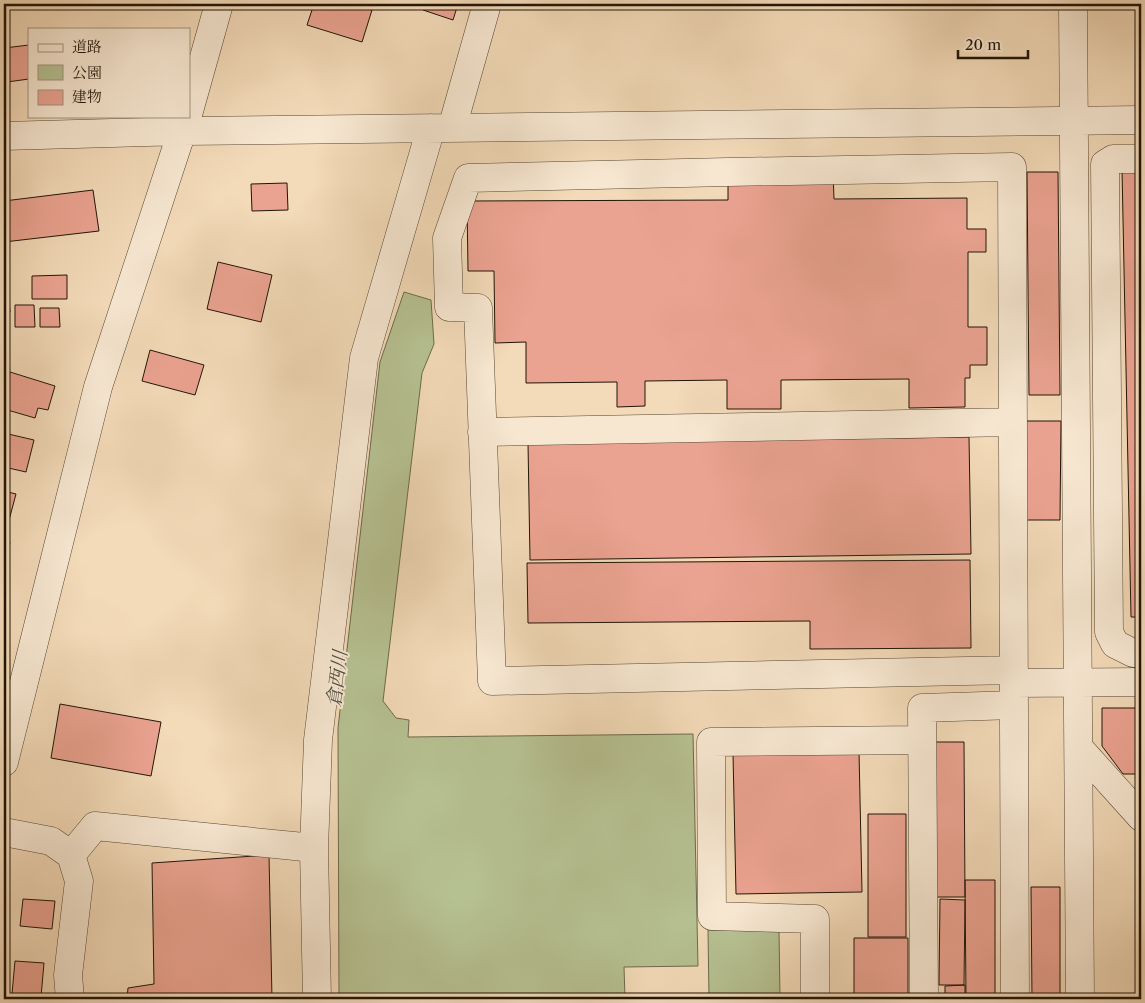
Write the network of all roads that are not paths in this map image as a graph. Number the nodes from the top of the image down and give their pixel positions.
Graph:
1 (219, 4) edge
2 (487, 4) edge
3 (1074, 4) edge
4 (190, 105) edge
5 (186, 119) edge
6 (1141, 120) edge
7 (1075, 121) junction
8 (442, 128) junction
9 (4, 136) edge
10 (1141, 159) edge
11 (1013, 422) junction
12 (482, 432) junction
13 (1141, 653) edge
14 (1078, 681) junction
15 (1141, 682) edge
16 (1014, 686) junction
17 (922, 740) junction
18 (1079, 748) junction
19 (4, 762) edge
20 (1141, 817) edge
21 (4, 832) edge
22 (314, 848) junction
23 (71, 855) junction
24 (70, 999) edge
25 (317, 999) edge
26 (815, 999) edge
27 (924, 999) edge
28 (1015, 999) edge
29 (1080, 999) edge

1 - 4 street
2 - 8 street
3 - 7 street
5 - 8 street
5 - 9 street
5 - 19 street
6 - 7 street
7 - 8 street
7 - 14 street
8 - 22 street
10 - 13 street
11 - 12 street
11 - 12 street
11 - 16 street
12 - 16 street
14 - 15 street
14 - 16 street
14 - 18 street
16 - 17 street
16 - 28 street
17 - 26 street
17 - 27 street
18 - 20 street
18 - 29 street
21 - 23 street
22 - 23 street
22 - 25 street
23 - 24 street

